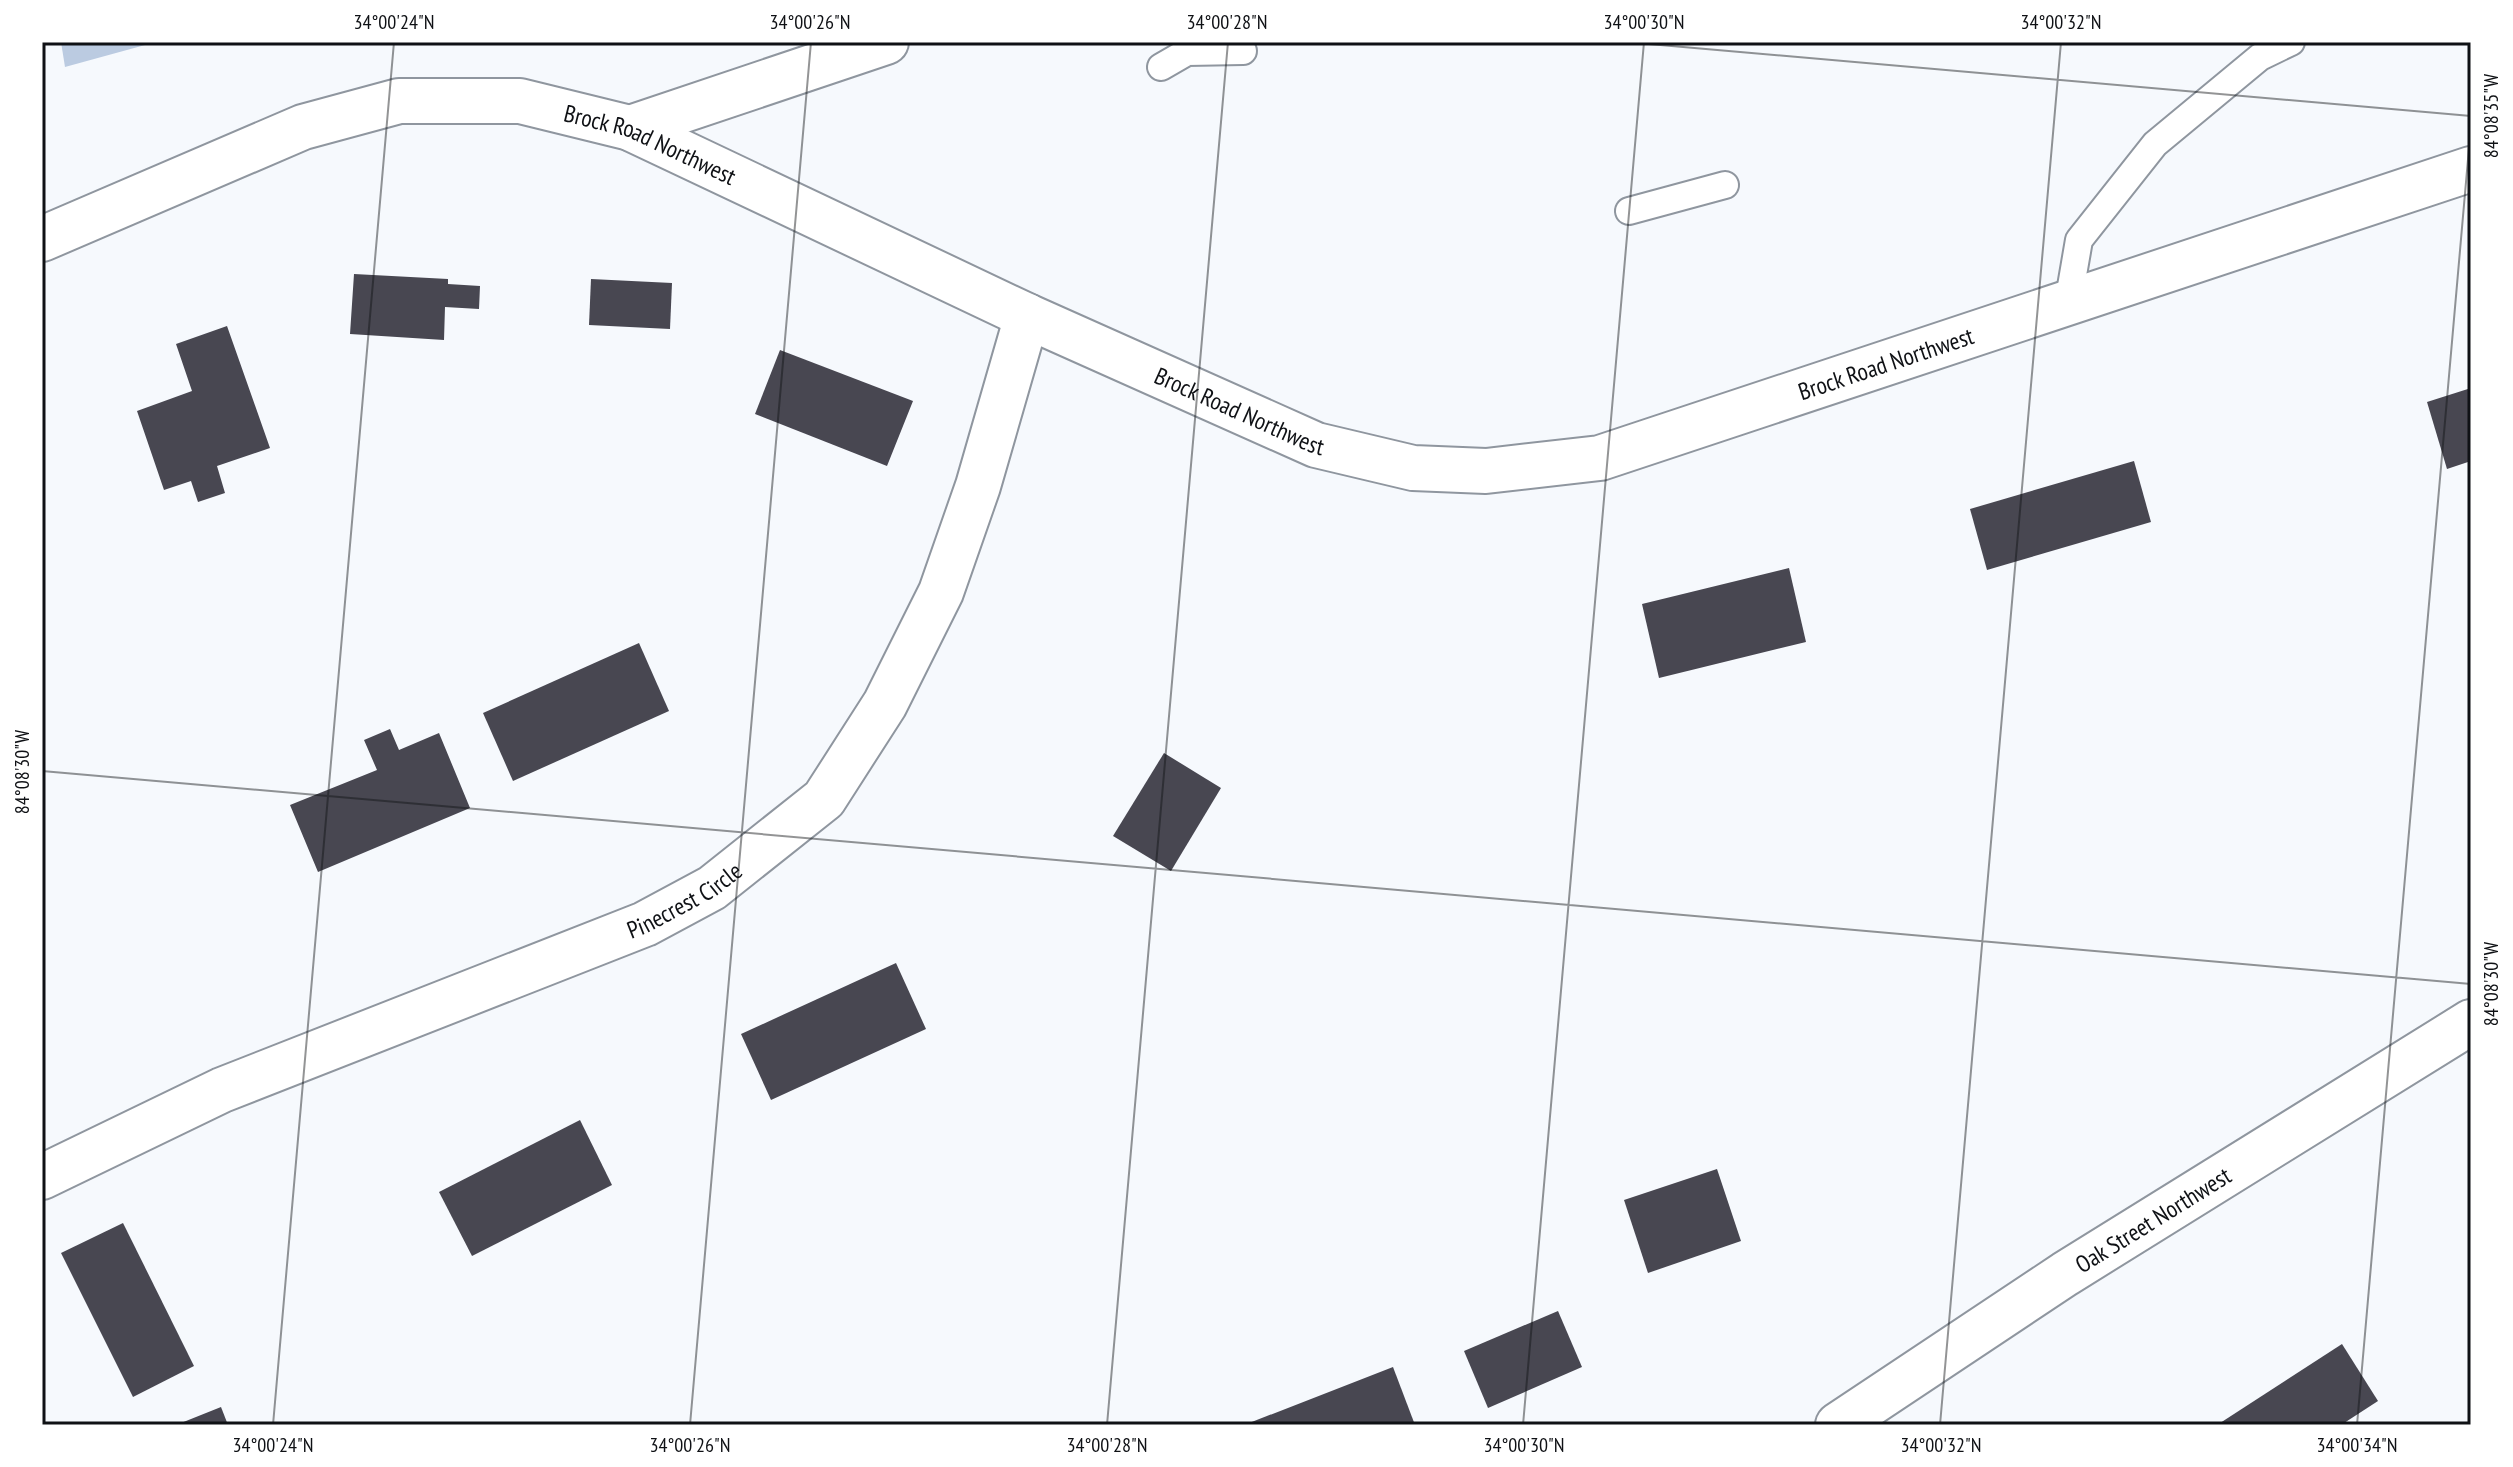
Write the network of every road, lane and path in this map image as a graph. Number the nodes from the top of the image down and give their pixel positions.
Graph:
1 (886, 42) edge
2 (2291, 42) edge
3 (1185, 47) edge
4 (1243, 51) dead end
5 (1161, 67) dead end
6 (630, 128) junction
7 (2471, 169) edge
8 (1725, 185) dead end
9 (1629, 211) dead end
10 (42, 239) edge
11 (2068, 304) junction
12 (1027, 316) junction
13 (2471, 1022) edge
14 (42, 1177) edge
15 (1838, 1425) edge

1 - 6 street
2 - 11 lane
3 - 4 lane
3 - 5 lane
6 - 10 street, Brock Road Northwest
6 - 12 street, Brock Road Northwest
7 - 11 street, Brock Road Northwest
8 - 9 lane
11 - 12 street, Brock Road Northwest
12 - 14 street, Pinecrest Circle
13 - 15 street, Oak Street Northwest

